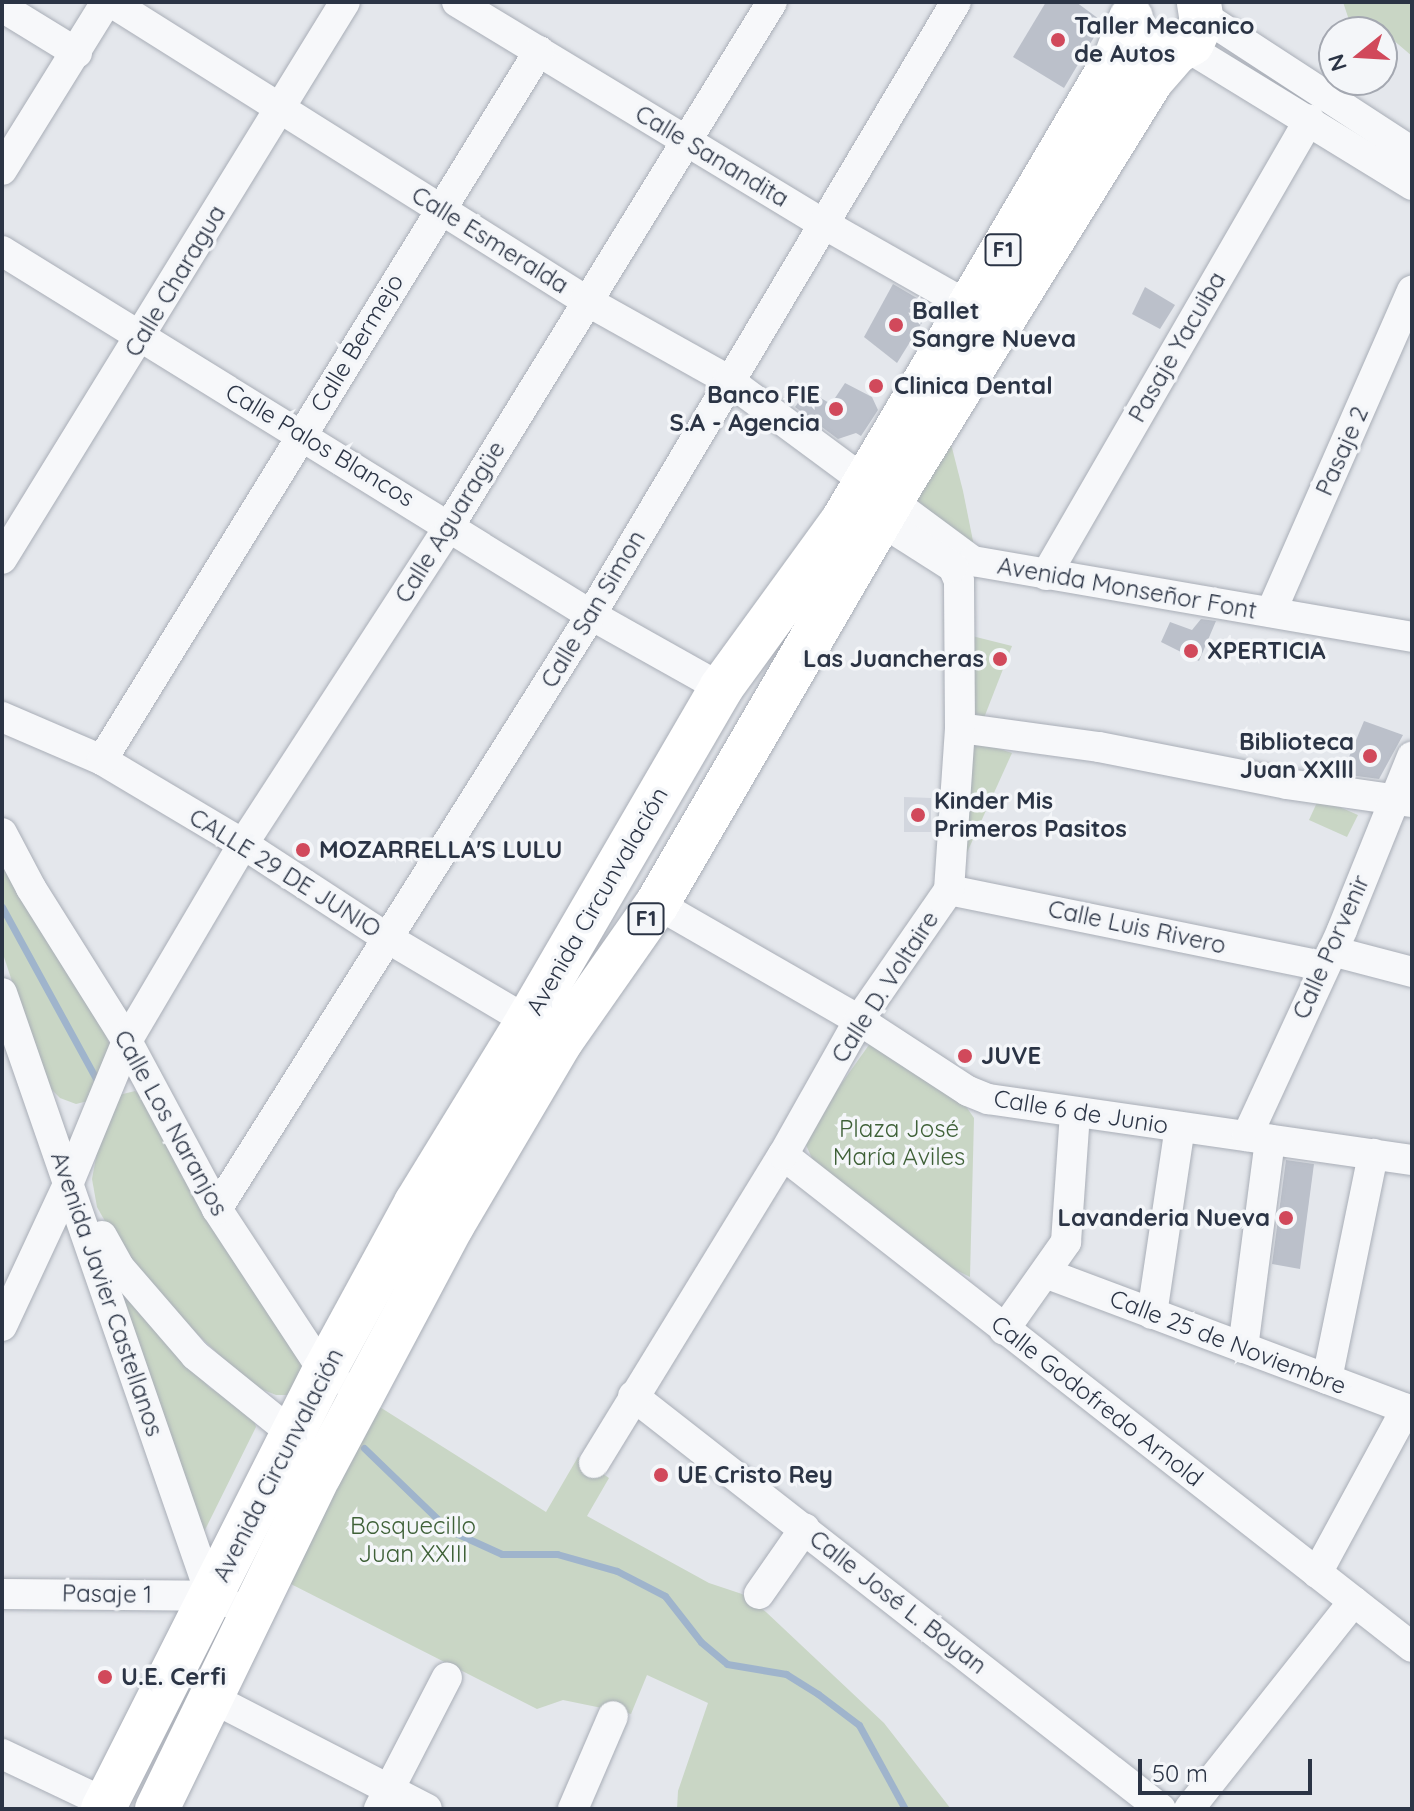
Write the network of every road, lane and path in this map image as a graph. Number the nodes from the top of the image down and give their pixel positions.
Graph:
1 (108, 2) edge
2 (345, 2) edge
3 (457, 2) edge
4 (772, 2) edge
5 (956, 2) edge
6 (2, 7) edge
7 (1126, 9) edge
8 (1195, 21) edge
9 (539, 51) junction
10 (77, 53) junction
11 (279, 108) junction
12 (1309, 120) junction
13 (686, 141) junction
14 (1412, 152) edge
15 (2, 170) edge
16 (1412, 185) edge
17 (439, 208) junction
18 (824, 224) junction
19 (2, 251) edge
20 (1412, 291) edge
21 (585, 300) junction
22 (970, 307) junction
23 (142, 336) junction
24 (728, 380) junction
25 (302, 434) junction
26 (873, 501) junction
27 (450, 525) junction
28 (2, 559) edge
29 (1046, 575) junction
30 (1271, 612) junction
31 (591, 615) junction
32 (1412, 637) edge
33 (721, 688) junction
34 (2, 717) edge
35 (960, 728) junction
36 (1412, 757) edge
37 (102, 760) junction
38 (1403, 801) edge
39 (2, 833) edge
40 (243, 844) junction
41 (949, 890) junction
42 (657, 904) junction
43 (389, 939) junction
44 (1328, 958) junction
45 (1412, 972) edge
46 (4, 1009) edge
47 (859, 1020) junction
48 (544, 1030) junction
49 (127, 1041) junction
50 (38, 1096) junction
51 (104, 1097) junction
52 (1075, 1112) junction
53 (1180, 1127) junction
54 (1259, 1138) junction
55 (1373, 1154) junction
56 (783, 1155) junction
57 (1412, 1160) edge
58 (69, 1182) junction
59 (217, 1209) junction
60 (1045, 1273) junction
61 (1152, 1314) junction
62 (2, 1326) edge
63 (1004, 1330) junction
64 (1243, 1348) junction
65 (324, 1372) junction
66 (1327, 1379) junction
67 (361, 1395) junction
68 (633, 1396) junction
69 (1409, 1410) edge
70 (293, 1434) junction
71 (594, 1463) dead end
72 (320, 1474) junction
73 (805, 1528) junction
74 (1317, 1573) junction
75 (2, 1594) edge
76 (759, 1594) dead end
77 (211, 1596) junction
78 (1354, 1601) junction
79 (251, 1613) junction
80 (1412, 1647) edge
81 (447, 1677) dead end
82 (210, 1697) junction
83 (613, 1716) dead end
84 (2, 1754) edge
85 (384, 1799) edge
86 (104, 1806) edge
87 (157, 1809) edge
88 (427, 1809) edge
89 (573, 1809) edge
90 (1161, 1809) edge
91 (1189, 1809) edge

1 - 10 street
1 - 11 street, Calle Esmeralda
2 - 11 street, Calle Charagua
3 - 9 street, Calle Sanandita
4 - 13 street, Calle Aguaragüe
5 - 18 street, Calle San Simon
6 - 10 street
7 - 8 highway, F1
7 - 22 highway, Avenida Circunvalación / F1
8 - 12 street
8 - 14 street
8 - 26 highway, Avenida Circunvalación / F1
9 - 13 street, Calle Sanandita
9 - 17 street, Calle Bermejo
10 - 15 street
11 - 17 street, Calle Esmeralda
11 - 23 street, Calle Charagua
12 - 16 street
12 - 29 street, Pasaje Yacuiba
13 - 18 street, Calle Sanandita
13 - 21 street, Calle Aguaragüe
17 - 21 street, Calle Esmeralda
17 - 25 street, Calle Bermejo
18 - 22 street, Calle Sanandita
18 - 24 street, Calle San Simon
19 - 23 street, Calle Palos Blancos
20 - 30 street, Pasaje 2
21 - 24 street, Calle Esmeralda
21 - 27 street, Calle Aguaragüe
22 - 26 highway, Avenida Circunvalación / F1
23 - 25 street, Calle Palos Blancos
23 - 28 street, Calle Charagua
24 - 26 street, Calle Esmeralda
24 - 31 street, Calle San Simon
25 - 27 street, Calle Palos Blancos
25 - 37 street, Calle Bermejo
26 - 29 street, Avenida Monseñor Font
26 - 33 highway, Avenida Circunvalación / F1
26 - 35 street, Calle D. Voltaire
26 - 42 highway, Avenida Circunvalación / F1
27 - 31 street, Calle Palos Blancos
27 - 40 street, Calle Aguaragüe
29 - 30 street, Avenida Monseñor Font
30 - 32 street, Avenida Monseñor Font
31 - 33 street, Calle Palos Blancos
31 - 43 street, Calle San Simon
33 - 48 highway, Avenida Circunvalación / F1
34 - 37 street, CALLE 29 DE JUNIO
35 - 38 street
35 - 41 street, Calle D. Voltaire
36 - 38 street, Calle Porvenir
37 - 40 street, CALLE 29 DE JUNIO
38 - 44 street, Calle Porvenir
39 - 49 street, Calle Los Naranjos
40 - 43 street, CALLE 29 DE JUNIO
40 - 49 street, Calle Aguaragüe
41 - 44 street, Calle Luis Rivero
41 - 47 street, Calle D. Voltaire
42 - 47 street, Calle 6 de Junio
42 - 48 highway, Avenida Circunvalación / F1
43 - 48 street, CALLE 29 DE JUNIO
43 - 59 street, Calle San Simon
44 - 45 street, Calle Luis Rivero
44 - 54 street, Calle Porvenir
46 - 50 street, Avenida Javier Castellanos
47 - 52 street, Calle 6 de Junio
47 - 56 street, Calle D. Voltaire
48 - 65 highway, Avenida Circunvalación / F1
48 - 67 highway, Avenida Circunvalación / F1
49 - 51 street, Calle Aguaragüe
49 - 59 street, Calle Los Naranjos
50 - 51 street
50 - 58 street, Avenida Javier Castellanos
51 - 58 street, Calle Aguaragüe
52 - 53 street, Calle 6 de Junio
52 - 60 street
53 - 54 street, Calle 6 de Junio
53 - 61 street
54 - 55 street, Calle 6 de Junio
54 - 64 street, Calle Porvenir
55 - 57 street, Calle 6 de Junio
55 - 66 street
56 - 63 street, Calle Godofredo Arnold
56 - 68 street, Calle D. Voltaire
58 - 62 street, Calle Aguaragüe
58 - 70 street
58 - 77 street, Avenida Javier Castellanos
59 - 65 street, Calle Los Naranjos
60 - 61 street, Calle 25 de Noviembre
60 - 63 street
61 - 64 street, Calle 25 de Noviembre
63 - 74 street, Calle Godofredo Arnold
64 - 66 street, Calle 25 de Noviembre
65 - 67 street, Calle Los Naranjos
65 - 70 highway, Avenida Circunvalación / F1
66 - 69 street, Calle 25 de Noviembre
67 - 72 highway, Avenida Circunvalación / F1
68 - 71 street, Calle D. Voltaire
68 - 73 street, Calle José L. Boyan
69 - 74 street
70 - 72 street
70 - 77 highway, Avenida Circunvalación / F1
72 - 79 highway, Avenida Circunvalación / F1
73 - 76 street
73 - 90 street, Calle José L. Boyan
74 - 78 street, Calle Godofredo Arnold
75 - 77 street, Pasaje 1
77 - 79 street
77 - 86 highway, Avenida Circunvalación / F1
78 - 80 street, Calle Godofredo Arnold
78 - 91 street
79 - 82 highway, Avenida Circunvalación / F1
81 - 85 street
82 - 85 street
82 - 87 highway, Avenida Circunvalación / F1
83 - 89 street
84 - 86 street
85 - 88 street

